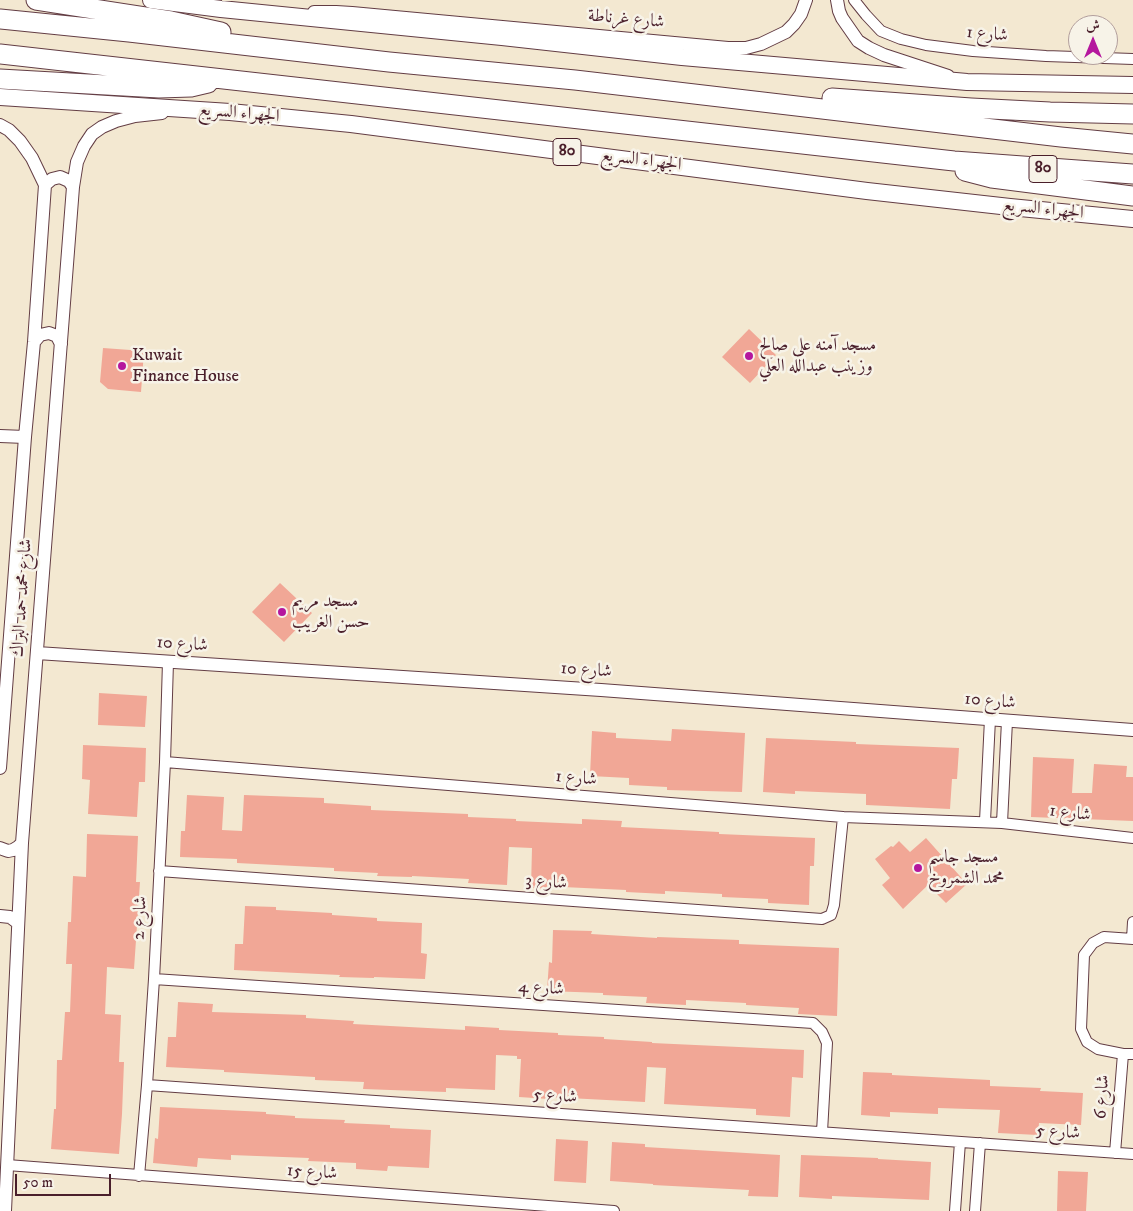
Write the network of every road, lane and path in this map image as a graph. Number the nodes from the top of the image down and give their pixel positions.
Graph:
1 (36, 0) edge
2 (151, 0) edge
3 (806, 0) edge
4 (837, 0) edge
5 (854, 0) edge
6 (271, 14) junction
7 (0, 20) edge
8 (294, 51) junction
9 (0, 54) edge
10 (1133, 59) edge
11 (0, 79) edge
12 (229, 79) junction
13 (575, 80) junction
14 (967, 82) junction
15 (1133, 86) edge
16 (0, 96) edge
17 (230, 112) junction
18 (1133, 114) edge
19 (0, 125) edge
20 (1133, 144) edge
21 (918, 157) junction
22 (1133, 174) edge
23 (45, 185) junction
24 (73, 186) junction
25 (1133, 196) edge
26 (1133, 219) edge
27 (34, 342) junction
28 (61, 344) junction
29 (0, 436) edge
30 (25, 437) junction
31 (37, 653) junction
32 (168, 662) junction
33 (990, 719) junction
34 (1007, 721) junction
35 (1133, 730) edge
36 (165, 762) junction
37 (0, 768) edge
38 (843, 817) junction
39 (985, 821) junction
40 (1002, 823) junction
41 (1133, 838) edge
42 (22, 843) junction
43 (0, 848) edge
44 (160, 871) junction
45 (0, 916) edge
46 (1133, 922) edge
47 (18, 923) junction
48 (1132, 939) edge
49 (154, 979) junction
50 (1128, 1054) edge
51 (147, 1085) junction
52 (822, 1132) junction
53 (960, 1142) junction
54 (980, 1143) junction
55 (1115, 1153) junction
56 (1133, 1154) edge
57 (7, 1165) junction
58 (139, 1176) junction
59 (5, 1211) edge
60 (614, 1211) edge
61 (955, 1211) edge
62 (975, 1211) edge

1 - 8 highway
2 - 6 main road
3 - 6 street, شارع غرناطة
4 - 14 street
5 - 10 street, شارع 1
6 - 14 main road
7 - 8 highway, 80
8 - 13 highway, 80
9 - 12 highway, الجهراء السريع / 80
11 - 12 highway
12 - 21 highway, الجهراء السريع / 80
13 - 18 highway
13 - 20 highway, 80
14 - 15 main road
16 - 17 main road, الجهراء السريع / 80
17 - 24 street, شارع محمد حمد البراك
17 - 26 main road, الجهراء السريع / 80
19 - 23 street, شارع محمد حمد البراك
21 - 22 highway, الجهراء السريع / 80
21 - 25 highway
23 - 24 street
23 - 27 street, شارع محمد حمد البراك
24 - 28 street, شارع محمد حمد البراك
27 - 28 street
27 - 30 street, شارع محمد حمد البراك
28 - 31 street, شارع محمد حمد البراك
29 - 30 street
30 - 37 street, شارع محمد حمد البراك
31 - 32 street, شارع 10
31 - 42 street, شارع محمد حمد البراك
32 - 33 street, شارع 10
32 - 36 street, شارع 2
33 - 34 street, شارع 10
33 - 39 street
34 - 35 street, شارع 10
34 - 40 street
36 - 38 street, شارع 1
36 - 44 street, شارع 2
38 - 39 street, شارع 1
38 - 44 street, شارع 3
39 - 40 street, شارع 1
40 - 41 street, شارع 1
42 - 43 street
42 - 47 street, شارع محمد حمد البراك
44 - 49 street, شارع 2
45 - 47 street
46 - 48 street
47 - 57 street, شارع محمد حمد البراك
48 - 50 street
49 - 51 street, شارع 2
49 - 52 street, شارع 4
50 - 55 street, شارع 6
51 - 52 street, شارع 5
51 - 58 street, شارع 2
52 - 53 street, شارع 5
53 - 54 street, شارع 5
53 - 61 street
54 - 55 street, شارع 5
54 - 62 street
55 - 56 street, شارع 5
57 - 58 street, شارع 15
57 - 59 street, شارع محمد حمد البراك
58 - 60 street, شارع 15

